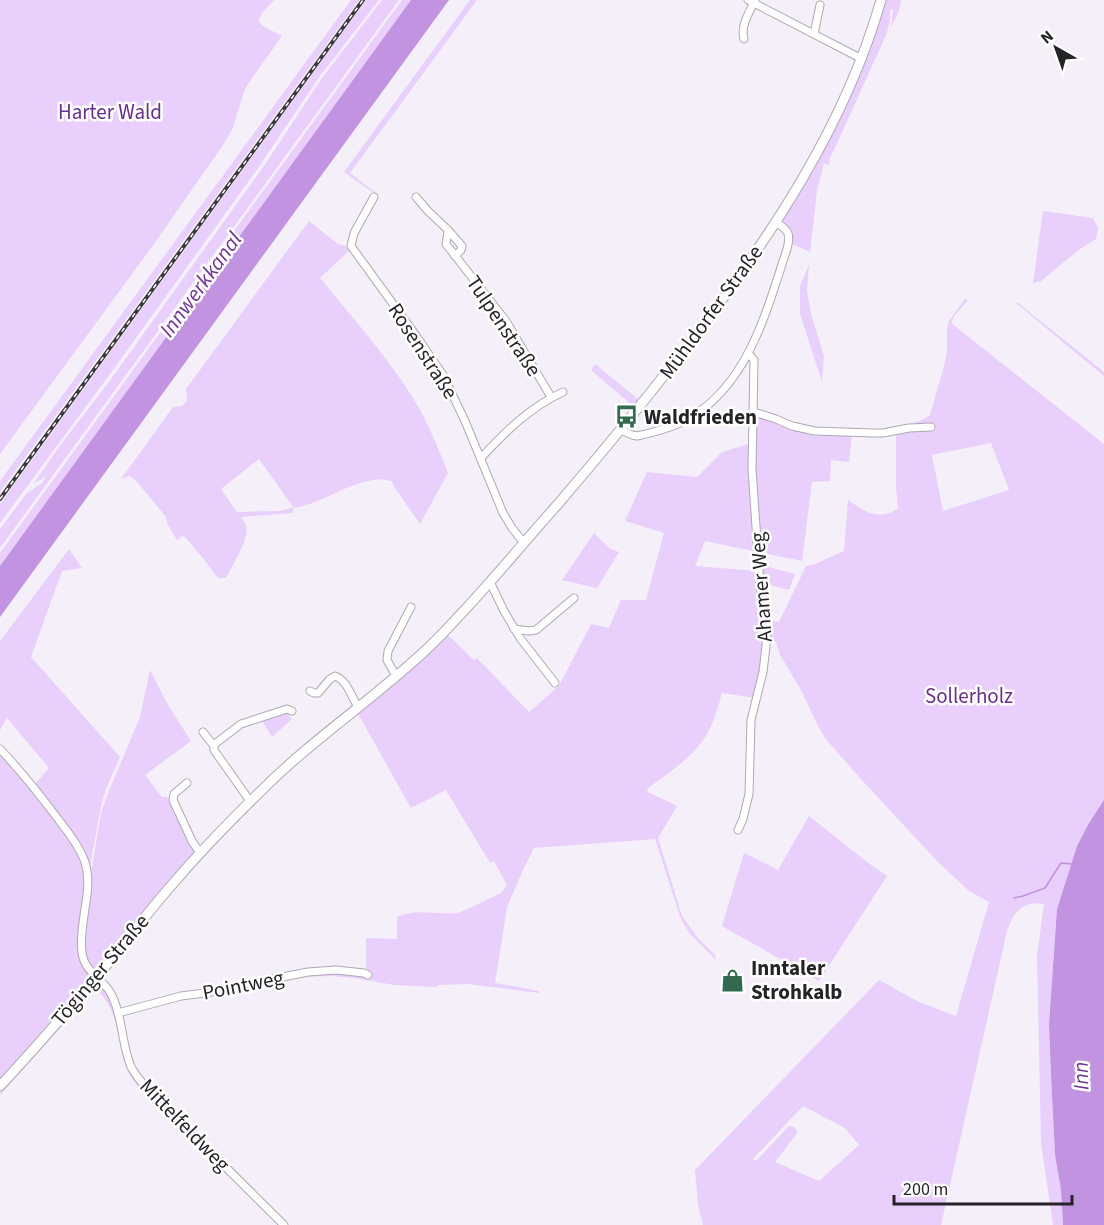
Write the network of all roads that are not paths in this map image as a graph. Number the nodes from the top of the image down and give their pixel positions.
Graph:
1 (881, 0) edge
2 (752, 1) edge
3 (820, 5) dead end
4 (813, 34) junction
5 (744, 39) dead end
6 (862, 59) junction
7 (374, 197) dead end
8 (416, 197) dead end
9 (776, 222) junction
10 (448, 230) junction
11 (455, 256) junction
12 (748, 353) junction
13 (563, 392) dead end
14 (551, 397) junction
15 (754, 412) junction
16 (931, 427) dead end
17 (621, 430) junction
18 (481, 458) junction
19 (524, 543) junction
20 (490, 582) junction
21 (482, 591) joint
22 (574, 598) dead end
23 (411, 608) dead end
24 (514, 629) junction
25 (396, 676) junction
26 (555, 683) dead end
27 (310, 691) dead end
28 (358, 707) junction
29 (292, 711) dead end
30 (203, 732) dead end
31 (214, 746) junction
32 (0, 749) edge
33 (187, 783) dead end
34 (250, 801) junction
35 (738, 830) dead end
36 (200, 853) junction
37 (368, 975) dead end
38 (96, 977) junction
39 (118, 1012) junction
40 (0, 1086) edge
41 (284, 1225) edge

1 - 6 street, Mühldorfer Straße
2 - 4 street
2 - 5 street
3 - 4 street
4 - 6 street
6 - 9 street, Mühldorfer Straße
7 - 18 street, Rosenstraße
8 - 10 street, Tulpenstraße
9 - 12 street, Mühldorfer Straße
9 - 17 street, Mühldorfer Straße
10 - 11 street, Tulpenstraße
10 - 11 street, Tulpenstraße
11 - 14 street, Tulpenstraße
12 - 15 street, Ahamer Weg
12 - 17 street, Mühldorfer Straße
13 - 14 street
14 - 18 street
15 - 16 street
15 - 35 street, Ahamer Weg
17 - 19 street, Mühldorfer Straße
18 - 19 street, Rosenstraße
19 - 20 street, Mühldorfer Straße
20 - 21 street, Mühldorfer Straße
20 - 24 street
21 - 25 street, Töginger Straße
22 - 24 street
23 - 25 street
24 - 26 street
25 - 28 street, Töginger Straße
27 - 28 street
28 - 34 street, Töginger Straße
29 - 31 street
30 - 31 street
31 - 34 street
32 - 38 street, Mittelfeldweg
33 - 36 street
34 - 36 street, Töginger Straße
36 - 38 street, Töginger Straße
37 - 39 street, Pointweg
38 - 39 street, Mittelfeldweg
38 - 40 street, Töginger Straße
39 - 41 street, Mittelfeldweg

